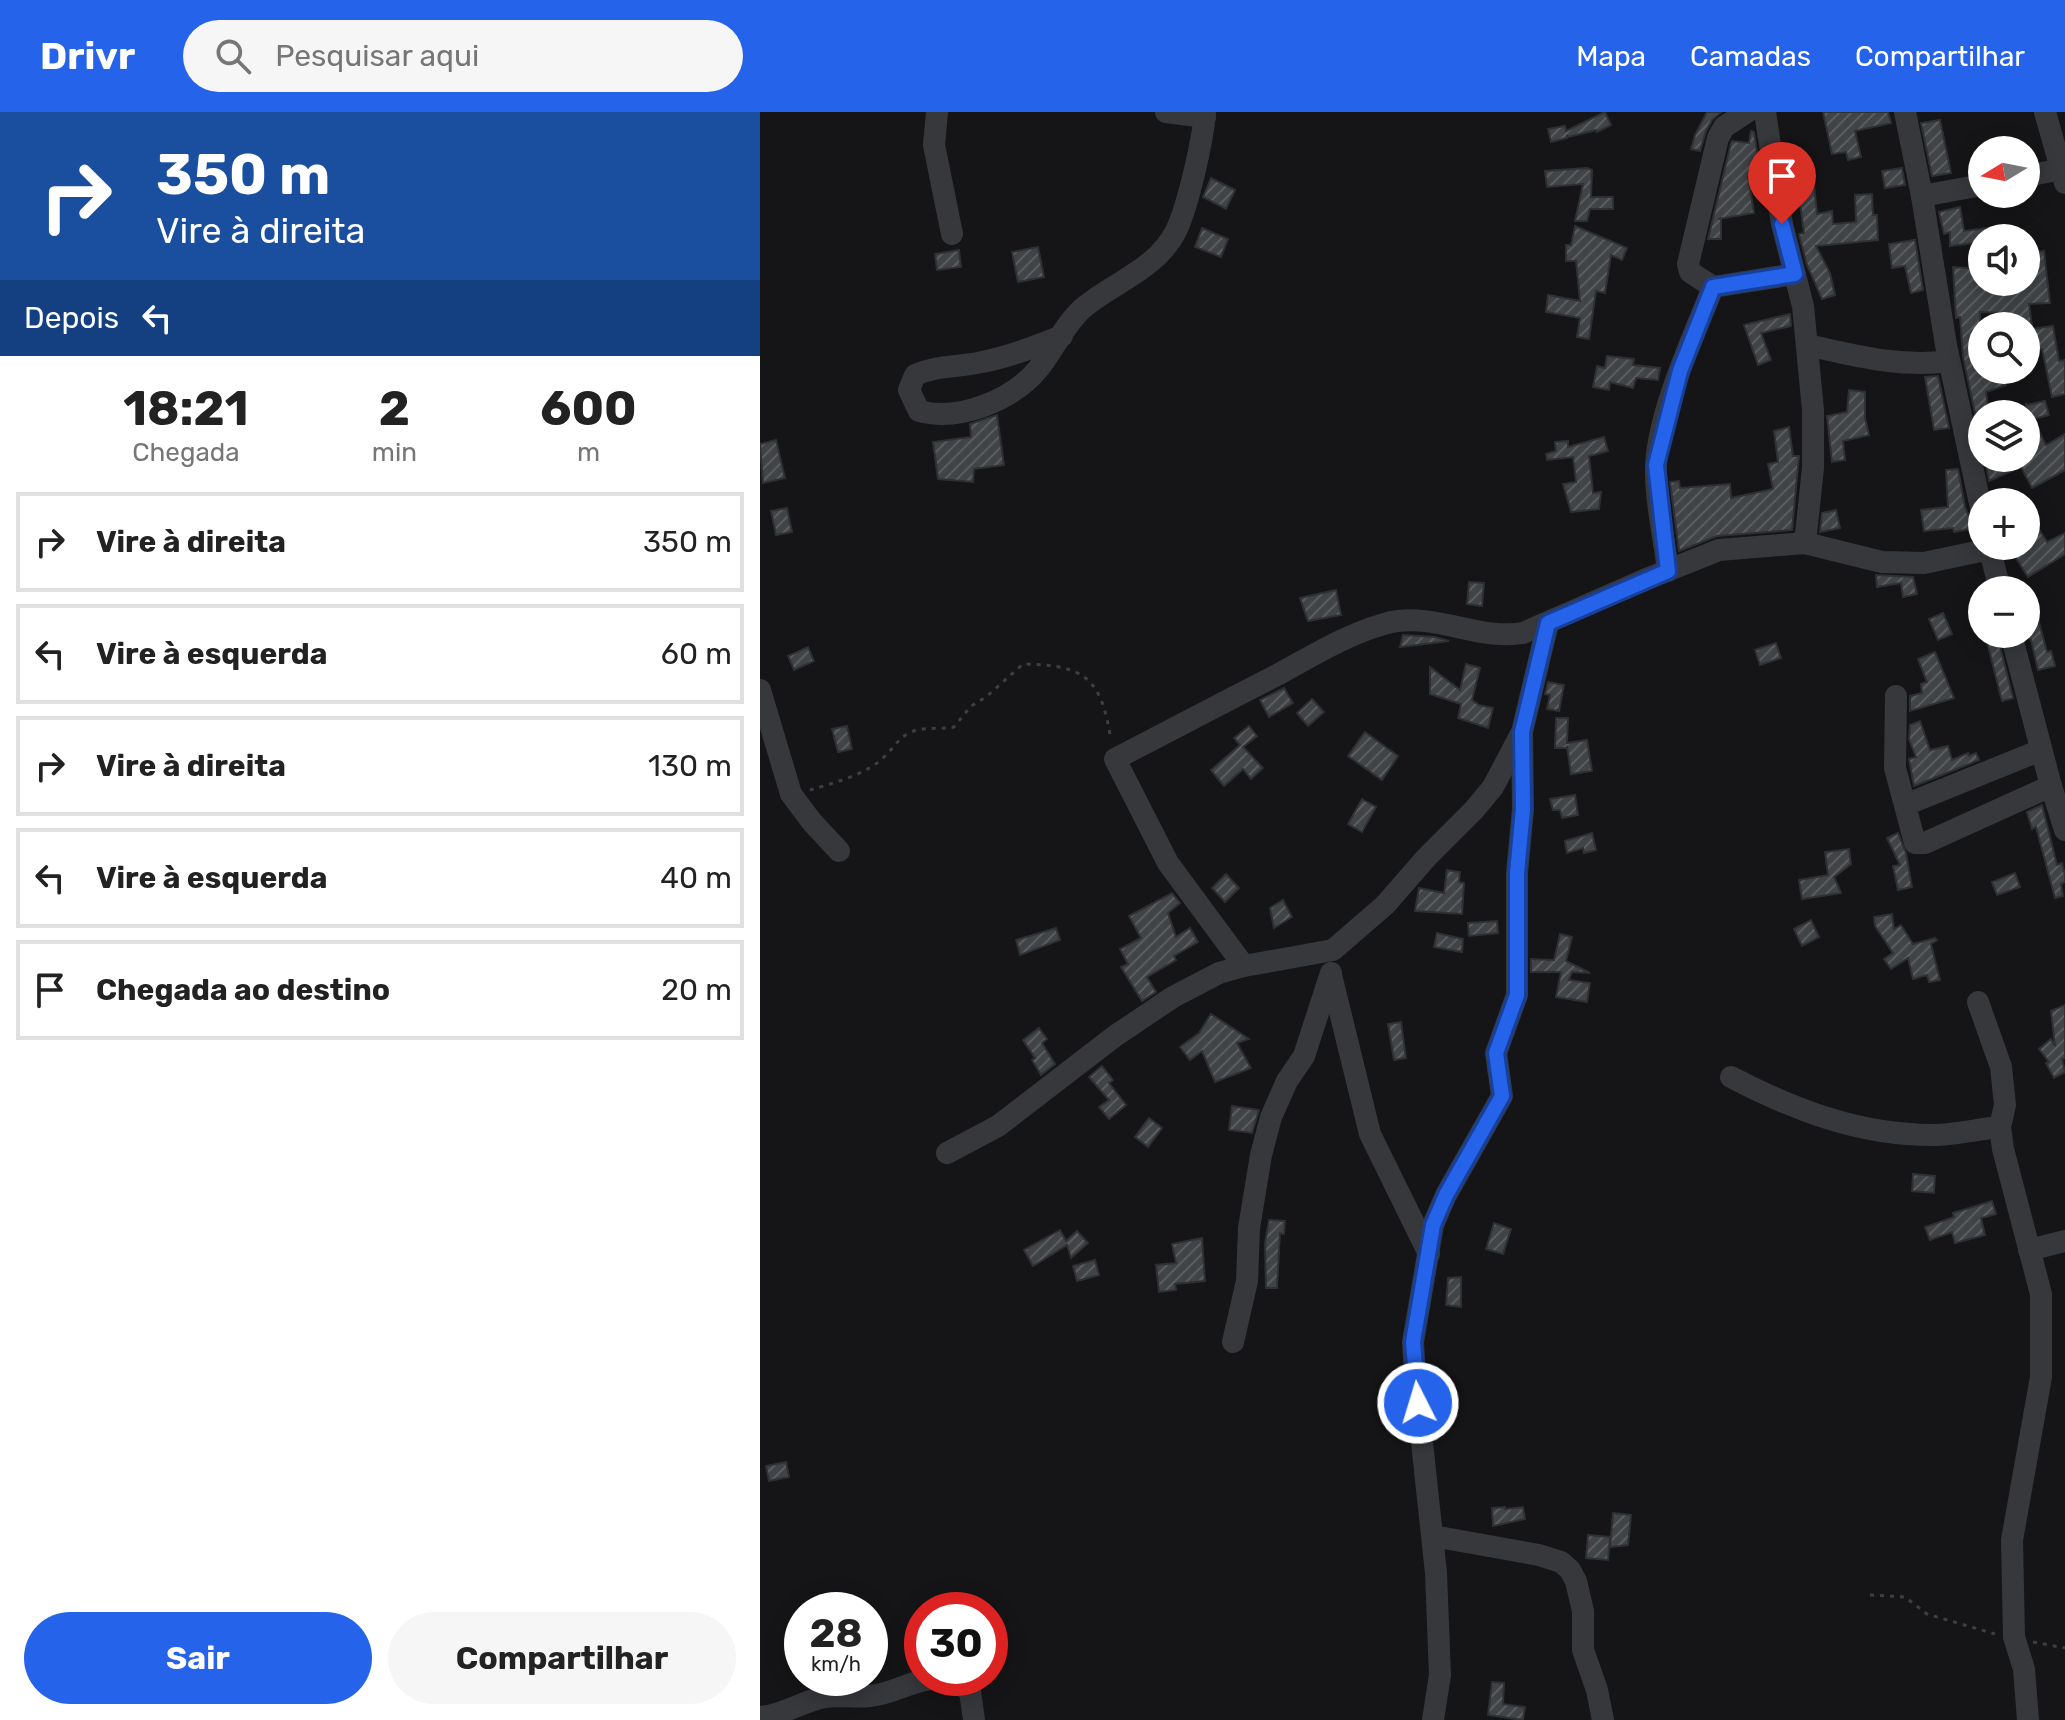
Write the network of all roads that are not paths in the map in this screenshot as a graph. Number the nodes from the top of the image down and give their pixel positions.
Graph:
1 (937, 112) edge
2 (1166, 112) edge
3 (1747, 112) edge
4 (1765, 112) edge
5 (1905, 112) edge
6 (2045, 112) edge
7 (1205, 115) edge
8 (2060, 143) edge
9 (2040, 176) edge
10 (2063, 176) edge
11 (1968, 188) edge
12 (1922, 196) junction
13 (952, 234) dead end
14 (1795, 274) junction
15 (1713, 287) junction
16 (1062, 336) junction
17 (1807, 345) junction
18 (1949, 361) junction
19 (1977, 488) edge
20 (1805, 543) junction
21 (1968, 553) edge
22 (1668, 571) junction
23 (1548, 623) junction
24 (2015, 648) edge
25 (760, 690) edge
26 (1896, 696) dead end
27 (1522, 732) junction
28 (2041, 750) junction
29 (2051, 786) junction
30 (1905, 805) junction
31 (2065, 830) edge
32 (839, 851) dead end
33 (1333, 950) junction
34 (1244, 966) junction
35 (1331, 973) junction
36 (1978, 1002) dead end
37 (1731, 1077) dead end
38 (2000, 1127) junction
39 (947, 1153) dead end
40 (2065, 1241) edge
41 (2029, 1250) junction
42 (1430, 1255) junction
43 (1233, 1342) dead end
44 (1433, 1536) junction
45 (760, 1717) edge
46 (974, 1720) edge
47 (1433, 1720) edge
48 (1603, 1720) edge
49 (2028, 1720) edge

1 - 13 street
2 - 7 street
3 - 15 street
4 - 14 street
5 - 12 street
6 - 8 street
7 - 16 street
8 - 10 street
9 - 10 street
11 - 12 street
12 - 18 street
14 - 15 street
14 - 17 street
15 - 22 street
16 - 16 street
17 - 18 street
17 - 20 street
18 - 19 street
20 - 21 street
20 - 22 street
22 - 23 street
23 - 27 street
23 - 34 street
24 - 28 street
25 - 32 street
26 - 30 street
27 - 33 street
27 - 42 street
28 - 29 street
28 - 30 street
29 - 30 street
29 - 31 street
33 - 34 street
33 - 35 street
34 - 39 street
35 - 42 street
35 - 43 street
36 - 38 street
37 - 38 street
38 - 41 street
40 - 41 street
41 - 49 street
42 - 44 street
44 - 47 street
44 - 48 street
45 - 46 street

